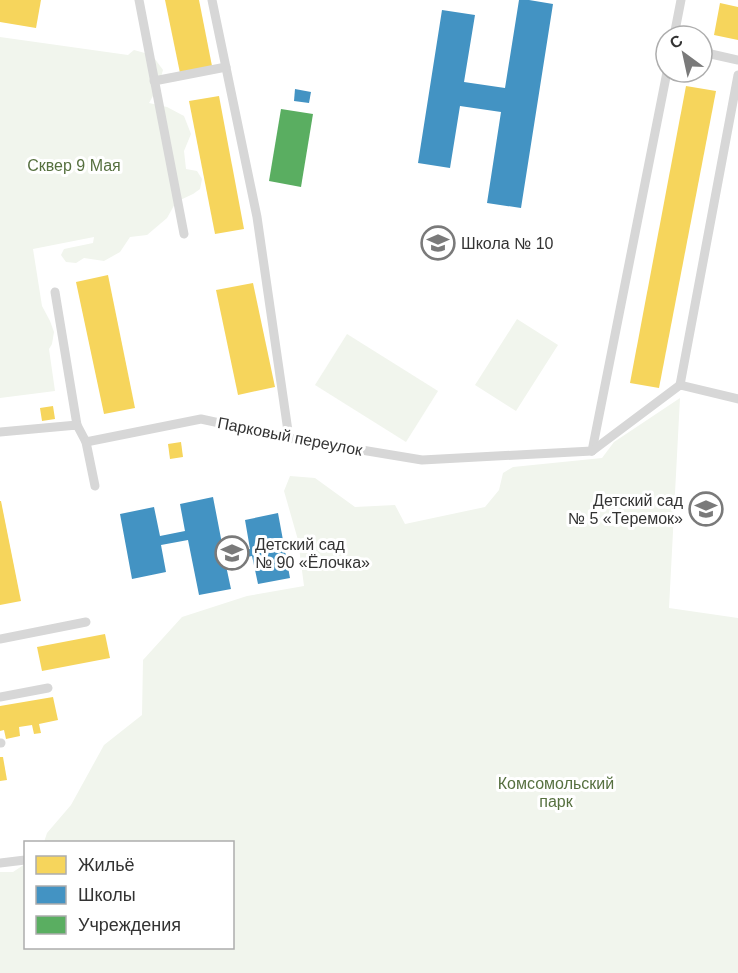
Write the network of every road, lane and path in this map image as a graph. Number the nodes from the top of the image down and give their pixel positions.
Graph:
1 (139, 0) edge
2 (212, 0) edge
3 (681, 0) edge
4 (676, 24) edge
5 (714, 55) edge
6 (738, 60) edge
7 (226, 67) junction
8 (738, 75) edge
9 (154, 81) junction
10 (665, 84) edge
11 (184, 234) dead end
12 (55, 292) dead end
13 (680, 386) junction
14 (738, 399) edge
15 (77, 424) junction
16 (0, 432) edge
17 (289, 438) junction
18 (86, 442) junction
19 (592, 451) junction
20 (95, 486) dead end
21 (86, 622) dead end
22 (0, 639) edge
23 (48, 688) dead end
24 (0, 697) edge
25 (24, 860) edge
26 (0, 863) edge

1 - 9 lane
2 - 7 lane
3 - 4 lane
5 - 6 lane
7 - 9 lane
7 - 17 lane
8 - 13 lane
9 - 11 lane
10 - 19 lane
12 - 15 lane
13 - 14 lane
13 - 19 lane
15 - 16 lane
15 - 18 lane
17 - 18 lane, Парковый переулок
17 - 19 lane, Парковый переулок
18 - 20 lane
21 - 22 lane
23 - 24 lane
25 - 26 lane

